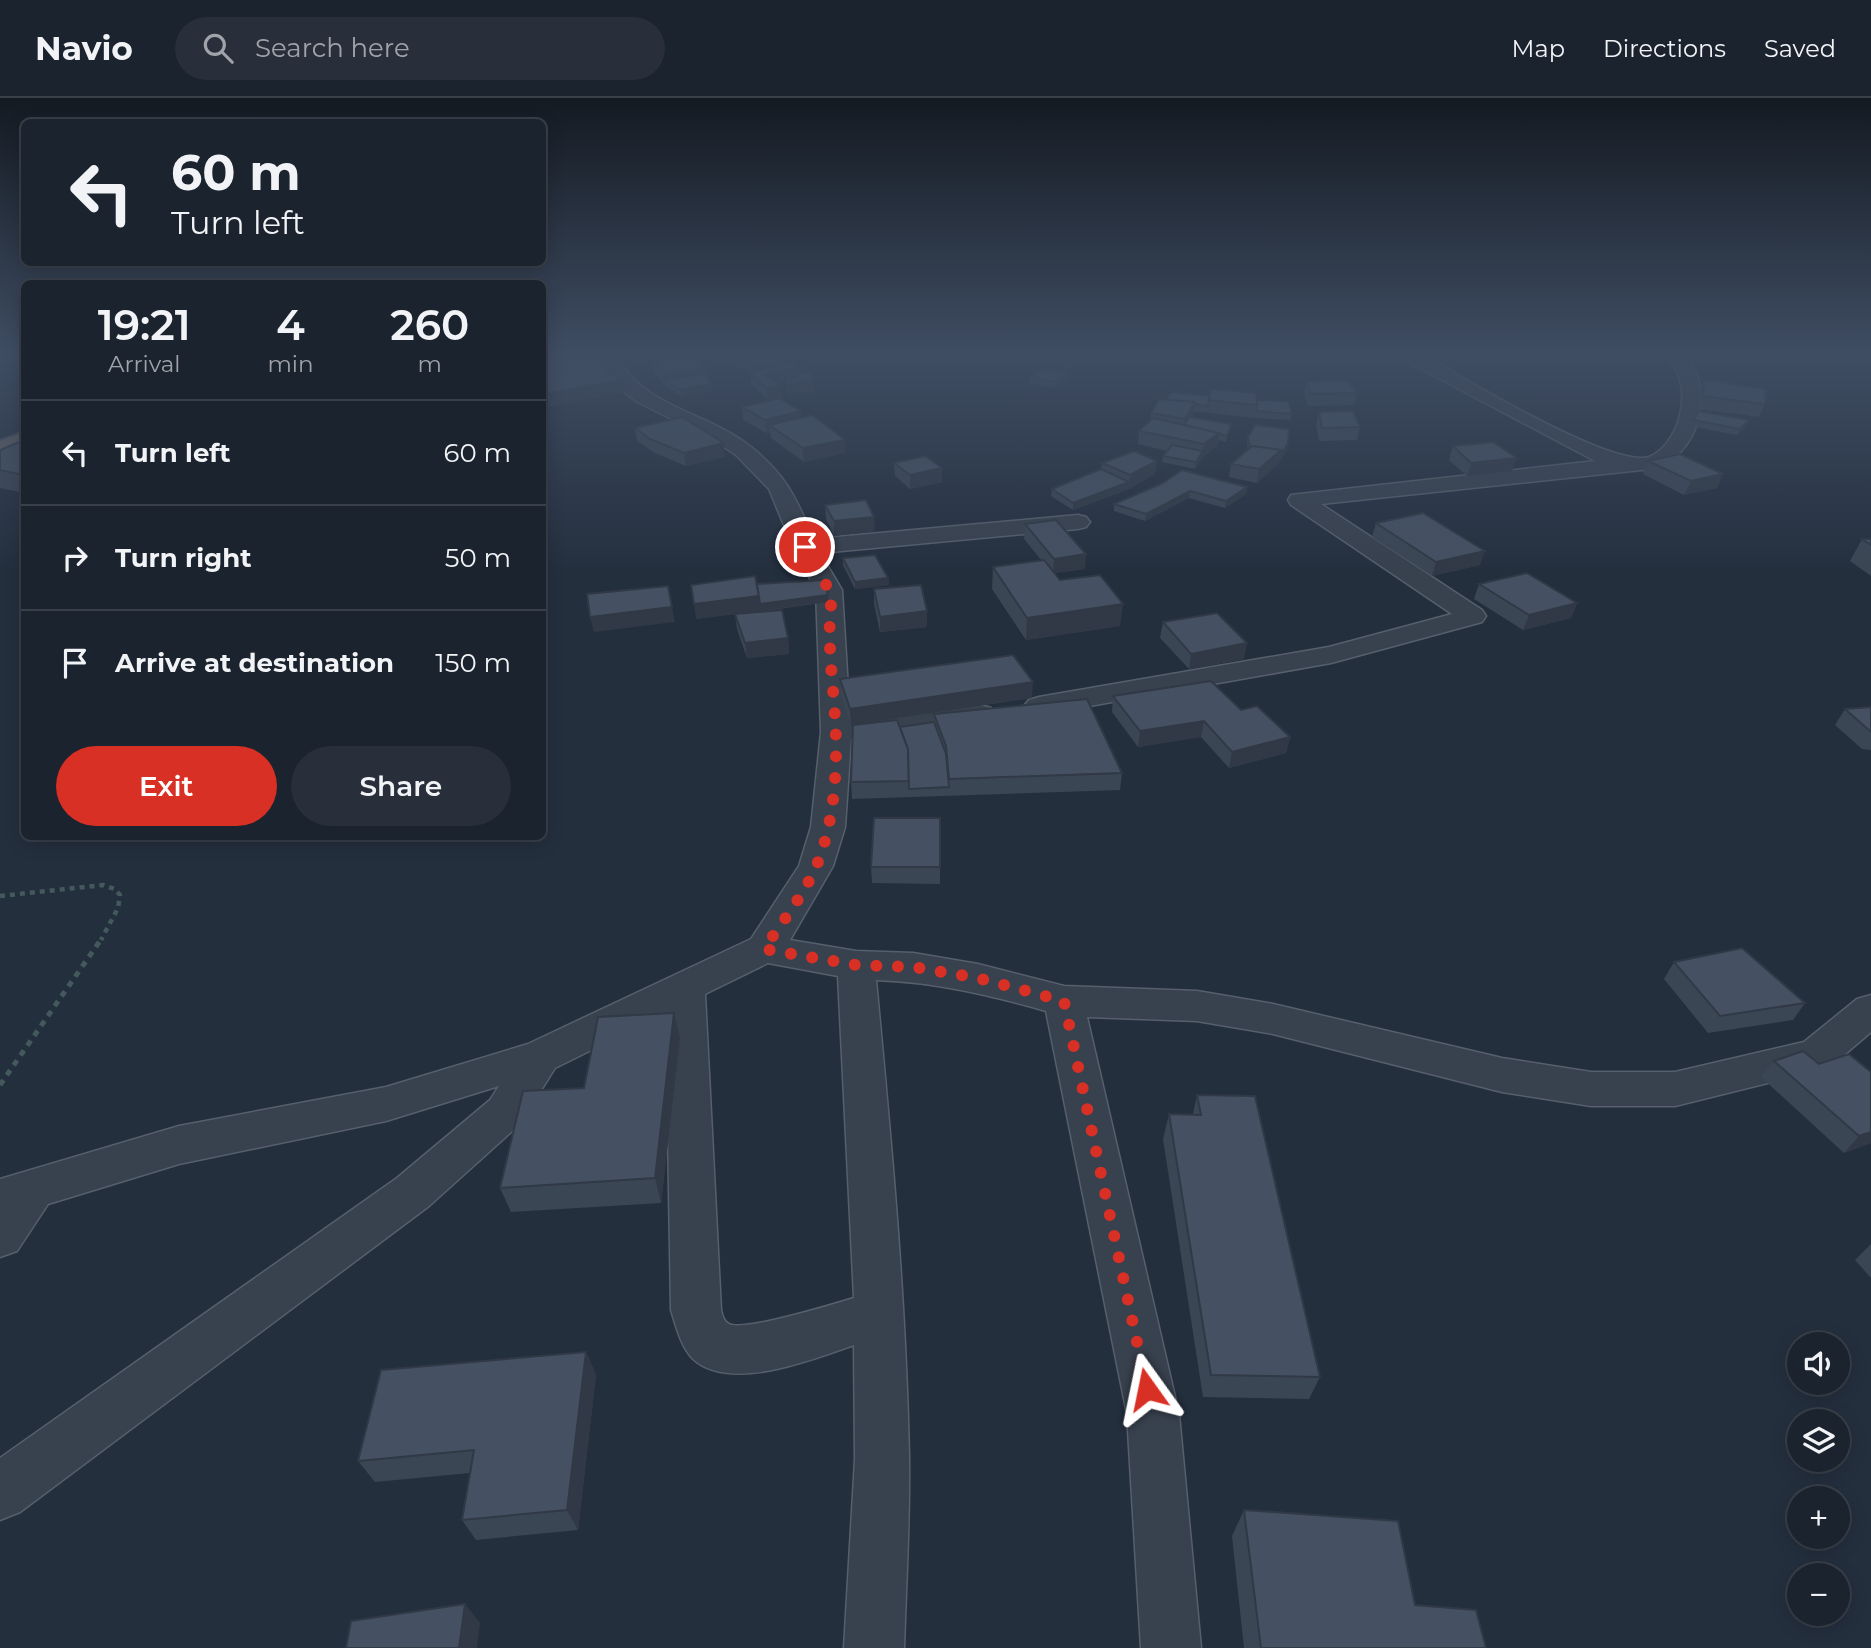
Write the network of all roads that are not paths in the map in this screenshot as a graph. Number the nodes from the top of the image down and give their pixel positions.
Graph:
1 (699, 427) edge
2 (1542, 427) edge
3 (1685, 427) edge
4 (21, 440) edge
5 (0, 449) edge
6 (1638, 463) junction
7 (1079, 523) dead end
8 (805, 547) junction
9 (836, 732) junction
10 (764, 949) junction
11 (856, 965) junction
12 (685, 988) junction
13 (1064, 1001) junction
14 (1871, 1010) edge
15 (540, 1057) junction
16 (17, 1193) edge
17 (0, 1236) edge
18 (878, 1314) junction
19 (0, 1492) edge
20 (874, 1648) edge
21 (1171, 1648) edge

1 - 8 street
2 - 6 street
3 - 6 street
4 - 5 highway
6 - 9 street
7 - 8 street
8 - 9 street
9 - 10 street
10 - 11 street
10 - 12 street
11 - 13 street
11 - 18 street
12 - 15 street
12 - 18 street
13 - 14 street
13 - 21 street
15 - 16 street
15 - 19 street
16 - 17 street
18 - 20 street

